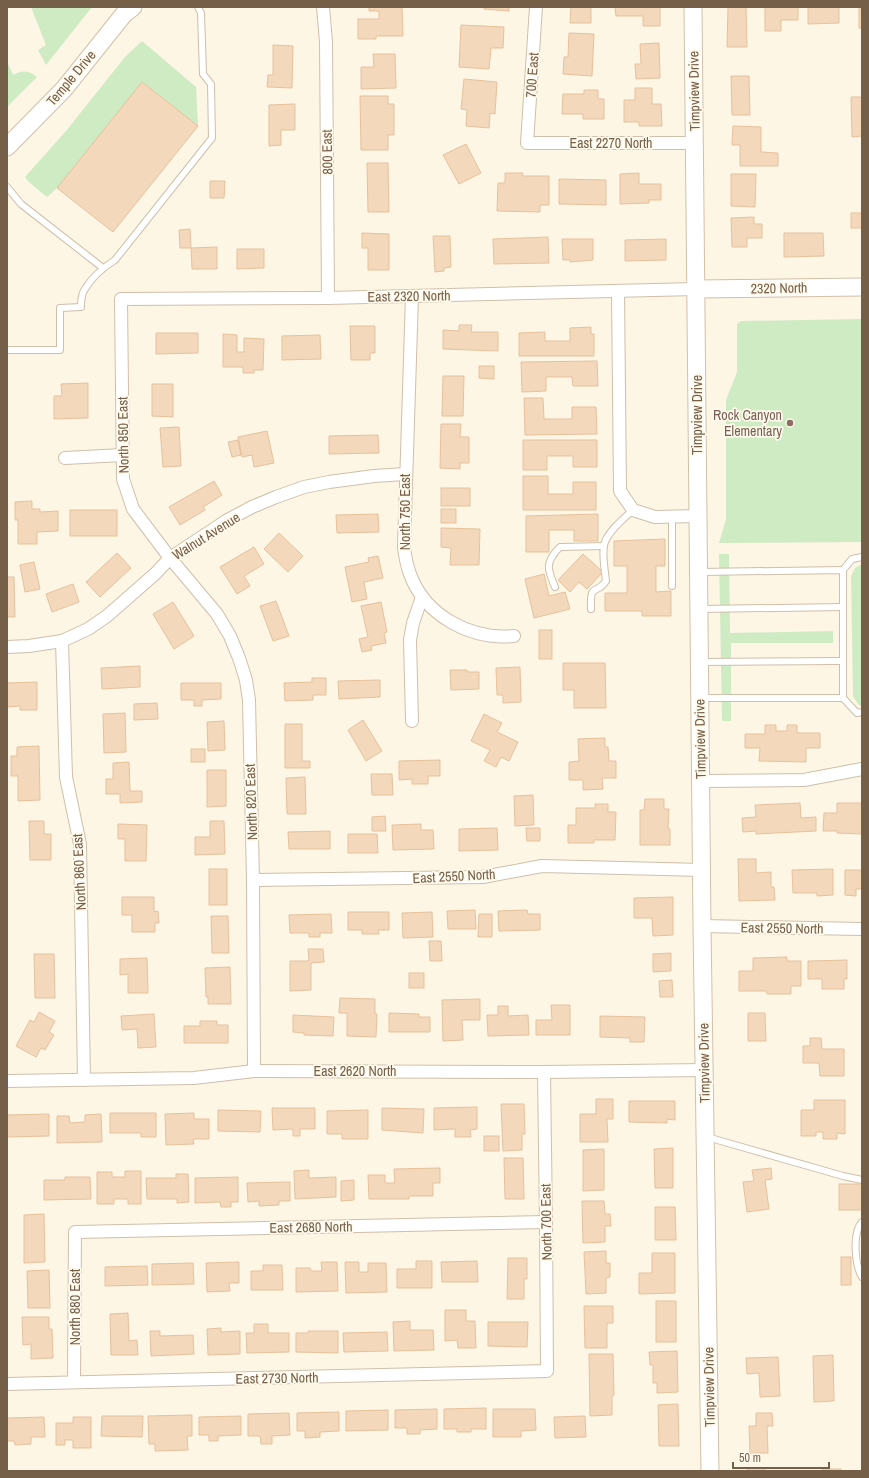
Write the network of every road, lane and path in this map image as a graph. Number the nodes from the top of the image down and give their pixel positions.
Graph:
1 (133, 7) edge
2 (198, 7) edge
3 (322, 7) edge
4 (536, 7) edge
5 (693, 7) edge
6 (527, 143) joint
7 (695, 143) junction
8 (7, 147) edge
9 (7, 187) edge
10 (103, 268) junction
11 (862, 287) edge
12 (696, 289) junction
13 (618, 291) junction
14 (412, 296) junction
15 (121, 298) joint
16 (328, 298) junction
17 (7, 350) edge
18 (122, 455) junction
19 (65, 458) dead end
20 (405, 474) junction
21 (633, 510) junction
22 (698, 516) junction
23 (672, 517) junction
24 (604, 546) junction
25 (862, 557) edge
26 (170, 558) junction
27 (844, 570) junction
28 (699, 572) junction
29 (672, 586) dead end
30 (556, 587) dead end
31 (422, 597) junction
32 (590, 608) dead end
33 (699, 608) junction
34 (843, 608) junction
35 (514, 636) dead end
36 (62, 641) junction
37 (7, 647) edge
38 (843, 661) junction
39 (700, 662) junction
40 (700, 698) junction
41 (842, 698) junction
42 (862, 712) edge
43 (412, 722) dead end
44 (862, 769) edge
45 (701, 782) junction
46 (702, 870) junction
47 (253, 880) junction
48 (702, 926) junction
49 (862, 929) edge
50 (704, 1070) junction
51 (254, 1071) junction
52 (544, 1072) junction
53 (84, 1080) junction
54 (7, 1081) edge
55 (705, 1137) junction
56 (862, 1180) edge
57 (546, 1222) junction
58 (862, 1222) edge
59 (75, 1232) joint
60 (862, 1277) edge
61 (547, 1372) joint
62 (74, 1382) junction
63 (7, 1384) edge
64 (710, 1471) edge

1 - 8 street, Temple Drive
2 - 10 lane
3 - 16 street, 800 East
4 - 6 street, 700 East
5 - 7 street, Timpview Drive
6 - 7 street, East 2270 North
7 - 12 street, Timpview Drive
9 - 10 lane
10 - 17 lane
11 - 12 street, 2320 North
12 - 13 street, East 2320 North
12 - 22 street, Timpview Drive
13 - 14 street, East 2320 North
13 - 21 street
14 - 16 street, East 2320 North
14 - 20 street, North 750 East
15 - 16 street, East 2320 North
15 - 18 street, North 850 East
18 - 19 street
18 - 26 street, North 850 East
20 - 26 street, Walnut Avenue
20 - 31 street, North 750 East
21 - 23 street
21 - 24 lane
22 - 23 street
22 - 28 street, Timpview Drive
23 - 29 lane
24 - 30 lane
24 - 32 lane
25 - 27 lane
26 - 36 street, Walnut Avenue
26 - 47 street, North 820 East
27 - 28 lane
27 - 34 lane
28 - 33 street, Timpview Drive
31 - 35 street, North 750 East
31 - 43 street
33 - 34 lane
33 - 39 street, Timpview Drive
34 - 38 lane
36 - 37 street, Walnut Avenue
36 - 53 street, North 860 East
38 - 39 lane
38 - 41 lane
39 - 40 street, Timpview Drive
40 - 41 lane
40 - 45 street, Timpview Drive
41 - 42 lane
44 - 45 street
45 - 46 street, Timpview Drive
46 - 47 street, East 2550 North
46 - 48 street, Timpview Drive
47 - 51 street, North 820 East
48 - 49 street, East 2550 North
48 - 50 street, Timpview Drive
50 - 52 street, East 2620 North
50 - 55 street, Timpview Drive
51 - 52 street, East 2620 North
51 - 53 street, East 2620 North
52 - 57 street, North 700 East
53 - 54 street, East 2620 North
55 - 56 lane
55 - 64 street, Timpview Drive
57 - 59 street, East 2680 North
57 - 61 street, North 700 East
58 - 60 lane
59 - 62 street, North 880 East
61 - 62 street, East 2730 North
62 - 63 street, East 2730 North

